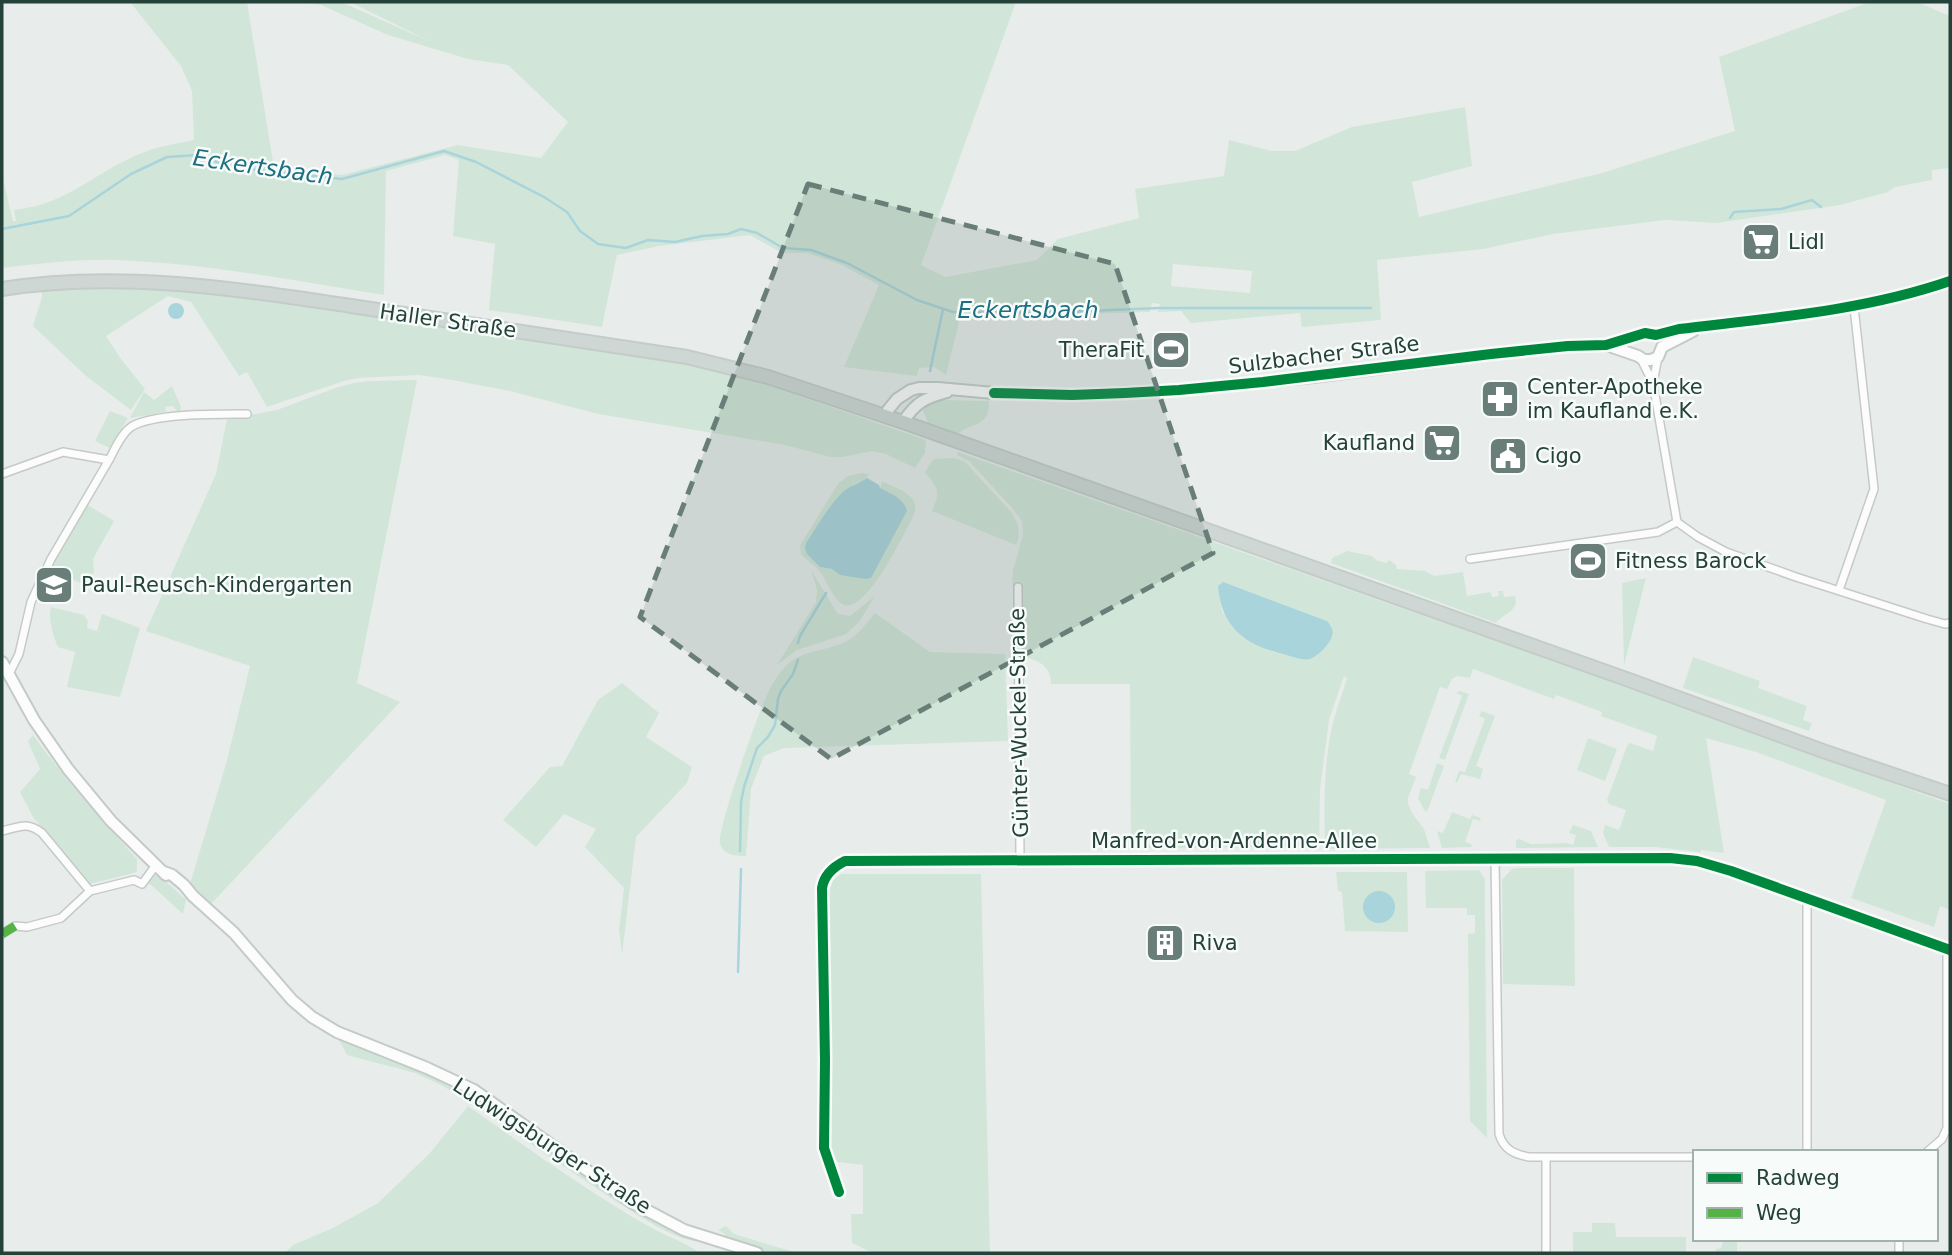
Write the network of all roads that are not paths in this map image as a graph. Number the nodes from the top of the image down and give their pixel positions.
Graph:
1 (1950, 281) edge
2 (2, 289) edge
3 (1854, 307) junction
4 (1702, 327) junction
5 (1656, 335) junction
6 (1639, 336) junction
7 (1606, 345) junction
8 (1660, 352) junction
9 (1639, 357) junction
10 (1653, 383) junction
11 (956, 389) junction
12 (247, 414) dead end
13 (886, 416) junction
14 (903, 422) junction
15 (109, 460) junction
16 (2, 474) edge
17 (1677, 522) junction
18 (1471, 559) dead end
19 (1017, 587) dead end
20 (1839, 590) junction
21 (1950, 623) edge
22 (2, 662) edge
23 (9, 674) junction
24 (1950, 796) edge
25 (2, 831) edge
26 (1495, 859) junction
27 (1020, 860) junction
28 (160, 868) junction
29 (90, 891) junction
30 (1807, 898) junction
31 (2, 934) edge
32 (1948, 949) edge
33 (1807, 1150) edge
34 (1930, 1150) edge
35 (1546, 1157) junction
36 (1693, 1157) edge
37 (839, 1192) dead end
38 (757, 1253) edge
39 (1546, 1253) edge

1 - 3 street, Sulzbacher Straße
2 - 13 main road, Haller Straße
3 - 4 street, Sulzbacher Straße
3 - 20 street
4 - 5 street, Sulzbacher Straße
4 - 8 street, Sulzbacher Straße
5 - 6 street, Sulzbacher Straße
5 - 8 street
6 - 7 street, Sulzbacher Straße
6 - 9 street
7 - 9 street, Sulzbacher Straße
7 - 11 street, Sulzbacher Straße
8 - 9 street, Sulzbacher Straße
8 - 10 street
9 - 10 street
10 - 17 street
11 - 13 street, Sulzbacher Straße
11 - 14 street
12 - 15 street
13 - 14 main road, Haller Straße
14 - 24 main road, Haller Straße
15 - 16 street
15 - 23 street
17 - 18 street
17 - 20 street
19 - 27 street, Günter-Wuckel-Straße
20 - 21 street
22 - 23 street, Ludwigsburger Straße
23 - 28 street, Ludwigsburger Straße
25 - 29 street
26 - 27 street, Manfred-von-Ardenne-Allee
26 - 30 street, Manfred-von-Ardenne-Allee
26 - 35 street
27 - 37 street, Manfred-von-Ardenne-Allee
28 - 29 street
28 - 38 street, Ludwigsburger Straße
29 - 31 street
30 - 32 street, Manfred-von-Ardenne-Allee
30 - 33 street
32 - 34 street
35 - 36 street
35 - 39 street

